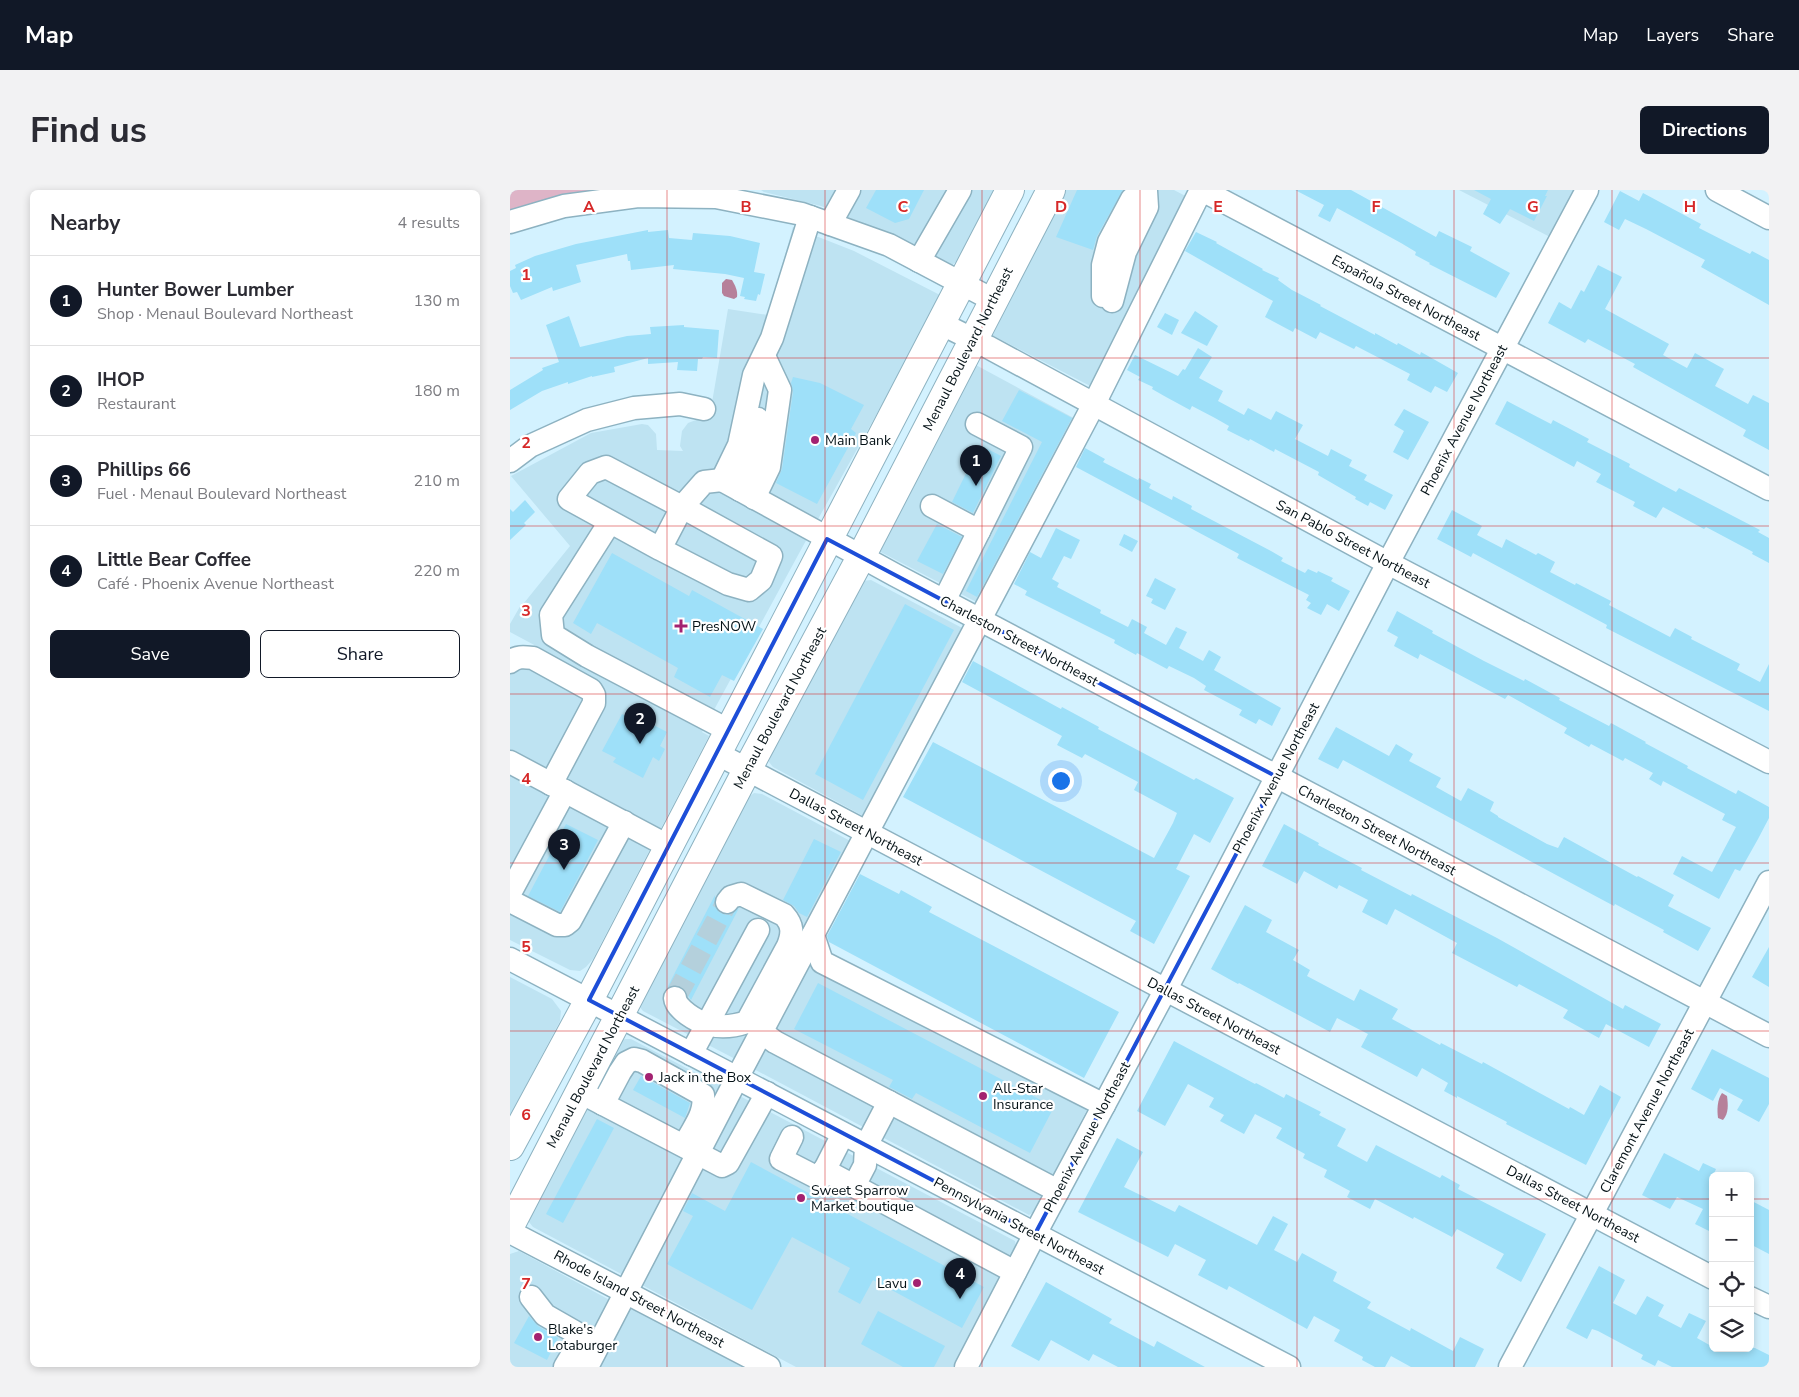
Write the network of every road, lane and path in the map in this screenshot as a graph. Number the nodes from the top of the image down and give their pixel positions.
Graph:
1 (849, 190) edge
2 (960, 190) edge
3 (1051, 190) edge
4 (1202, 190) edge
5 (1587, 190) edge
6 (1717, 190) edge
7 (1003, 192) edge
8 (718, 194) edge
9 (1146, 196) edge
10 (1769, 218) edge
11 (820, 221) junction
12 (510, 222) edge
13 (919, 260) junction
14 (963, 283) junction
15 (993, 300) junction
16 (1110, 300) dead end
17 (940, 322) junction
18 (973, 339) junction
19 (1502, 348) junction
20 (759, 365) junction
21 (1094, 404) junction
22 (704, 409) dead end
23 (976, 424) dead end
24 (510, 461) edge
25 (1769, 489) edge
26 (741, 490) junction
27 (932, 506) dead end
28 (682, 507) junction
29 (610, 522) junction
30 (978, 531) junction
31 (827, 539) junction
32 (660, 549) junction
33 (861, 557) junction
34 (1388, 564) junction
35 (944, 601) junction
36 (980, 620) junction
37 (510, 662) edge
38 (722, 742) junction
39 (510, 762) edge
40 (1769, 762) edge
41 (747, 770) junction
42 (1276, 777) junction
43 (558, 788) junction
44 (624, 822) junction
45 (867, 833) junction
46 (668, 846) junction
47 (1769, 882) edge
48 (510, 893) edge
49 (734, 898) dead end
50 (510, 901) edge
51 (758, 930) dead end
52 (813, 935) junction
53 (510, 959) edge
54 (1165, 991) junction
55 (675, 998) dead end
56 (589, 1000) junction
57 (1705, 1002) junction
58 (620, 1016) junction
59 (707, 1024) junction
60 (761, 1032) junction
61 (1769, 1036) edge
62 (691, 1054) junction
63 (737, 1078) junction
64 (767, 1093) junction
65 (592, 1098) junction
66 (889, 1102) junction
67 (1104, 1105) junction
68 (843, 1134) junction
69 (792, 1138) dead end
70 (510, 1146) edge
71 (866, 1146) junction
72 (691, 1151) junction
73 (824, 1170) junction
74 (854, 1186) junction
75 (1058, 1191) junction
76 (1592, 1214) junction
77 (510, 1226) edge
78 (510, 1232) edge
79 (1035, 1234) junction
80 (1015, 1272) junction
81 (1709, 1276) edge
82 (626, 1292) junction
83 (531, 1297) dead end
84 (1754, 1300) edge
85 (1769, 1308) edge
86 (566, 1367) edge
87 (587, 1367) edge
88 (769, 1367) edge
89 (966, 1367) edge
90 (1289, 1367) edge
91 (1510, 1367) edge

1 - 11 street
2 - 13 street
3 - 15 main road, Menaul Boulevard Northeast
4 - 19 street, Española Street Northeast
4 - 21 street
5 - 19 street, Phoenix Avenue Northeast
6 - 10 street
7 - 14 main road
8 - 11 street
8 - 12 street
9 - 16 street
11 - 13 street
11 - 20 street
13 - 14 street
14 - 15 street
14 - 17 main road
15 - 18 main road, Menaul Boulevard Northeast
17 - 18 street, San Pablo Street Northeast
17 - 31 main road
18 - 21 street, San Pablo Street Northeast
18 - 33 main road, Menaul Boulevard Northeast
19 - 25 street, Española Street Northeast
19 - 34 street, Phoenix Avenue Northeast
20 - 26 street
20 - 26 street
21 - 34 street, San Pablo Street Northeast
21 - 36 street
22 - 24 street
23 - 30 street
26 - 28 street
26 - 31 street, Charleston Street Northeast
27 - 30 street
28 - 29 street
28 - 32 street
28 - 32 street
29 - 32 street
29 - 38 street, Dallas Street Northeast
30 - 35 street
31 - 33 street, Charleston Street Northeast
31 - 38 main road
33 - 35 street, Charleston Street Northeast
33 - 41 main road, Menaul Boulevard Northeast
34 - 40 street, San Pablo Street Northeast
34 - 42 street, Phoenix Avenue Northeast
35 - 36 street, Charleston Street Northeast
36 - 42 street, Charleston Street Northeast
36 - 45 street
37 - 43 street
38 - 41 street, Dallas Street Northeast
38 - 46 main road
39 - 43 street
41 - 45 street, Dallas Street Northeast
41 - 58 main road, Menaul Boulevard Northeast
42 - 54 street, Phoenix Avenue Northeast
42 - 57 street, Charleston Street Northeast
43 - 44 street
43 - 48 street
44 - 46 street
44 - 50 street
45 - 52 street
45 - 54 street, Dallas Street Northeast
46 - 56 main road
47 - 57 street, Claremont Avenue Northeast
49 - 59 street
51 - 59 street
52 - 60 street
52 - 67 street
53 - 56 street, Pennsylvania Street Northeast
54 - 67 street, Phoenix Avenue Northeast
54 - 76 street, Dallas Street Northeast
55 - 59 street
56 - 58 street, Pennsylvania Street Northeast
56 - 70 main road
57 - 61 street, Charleston Street Northeast
57 - 76 street, Claremont Avenue Northeast
58 - 62 street, Pennsylvania Street Northeast
58 - 65 main road, Menaul Boulevard Northeast
59 - 62 street
60 - 63 street
60 - 66 street
62 - 63 street, Pennsylvania Street Northeast
63 - 64 street, Pennsylvania Street Northeast
63 - 72 street
64 - 68 street, Pennsylvania Street Northeast
64 - 72 street
65 - 72 street
65 - 72 street
65 - 77 main road, Menaul Boulevard Northeast
66 - 71 street
66 - 75 street
67 - 75 street, Phoenix Avenue Northeast
68 - 71 street, Pennsylvania Street Northeast
68 - 73 street
69 - 73 street
71 - 74 street
71 - 79 street, Pennsylvania Street Northeast
72 - 82 street
73 - 74 street
74 - 80 street
75 - 79 street, Phoenix Avenue Northeast
76 - 81 street, Dallas Street Northeast
76 - 91 street, Claremont Avenue Northeast
78 - 82 street, Rhode Island Street Northeast
79 - 80 street, Phoenix Avenue Northeast
79 - 90 street, Pennsylvania Street Northeast
80 - 89 street, Phoenix Avenue Northeast
82 - 87 street
82 - 88 street, Rhode Island Street Northeast
83 - 86 street
84 - 85 street

